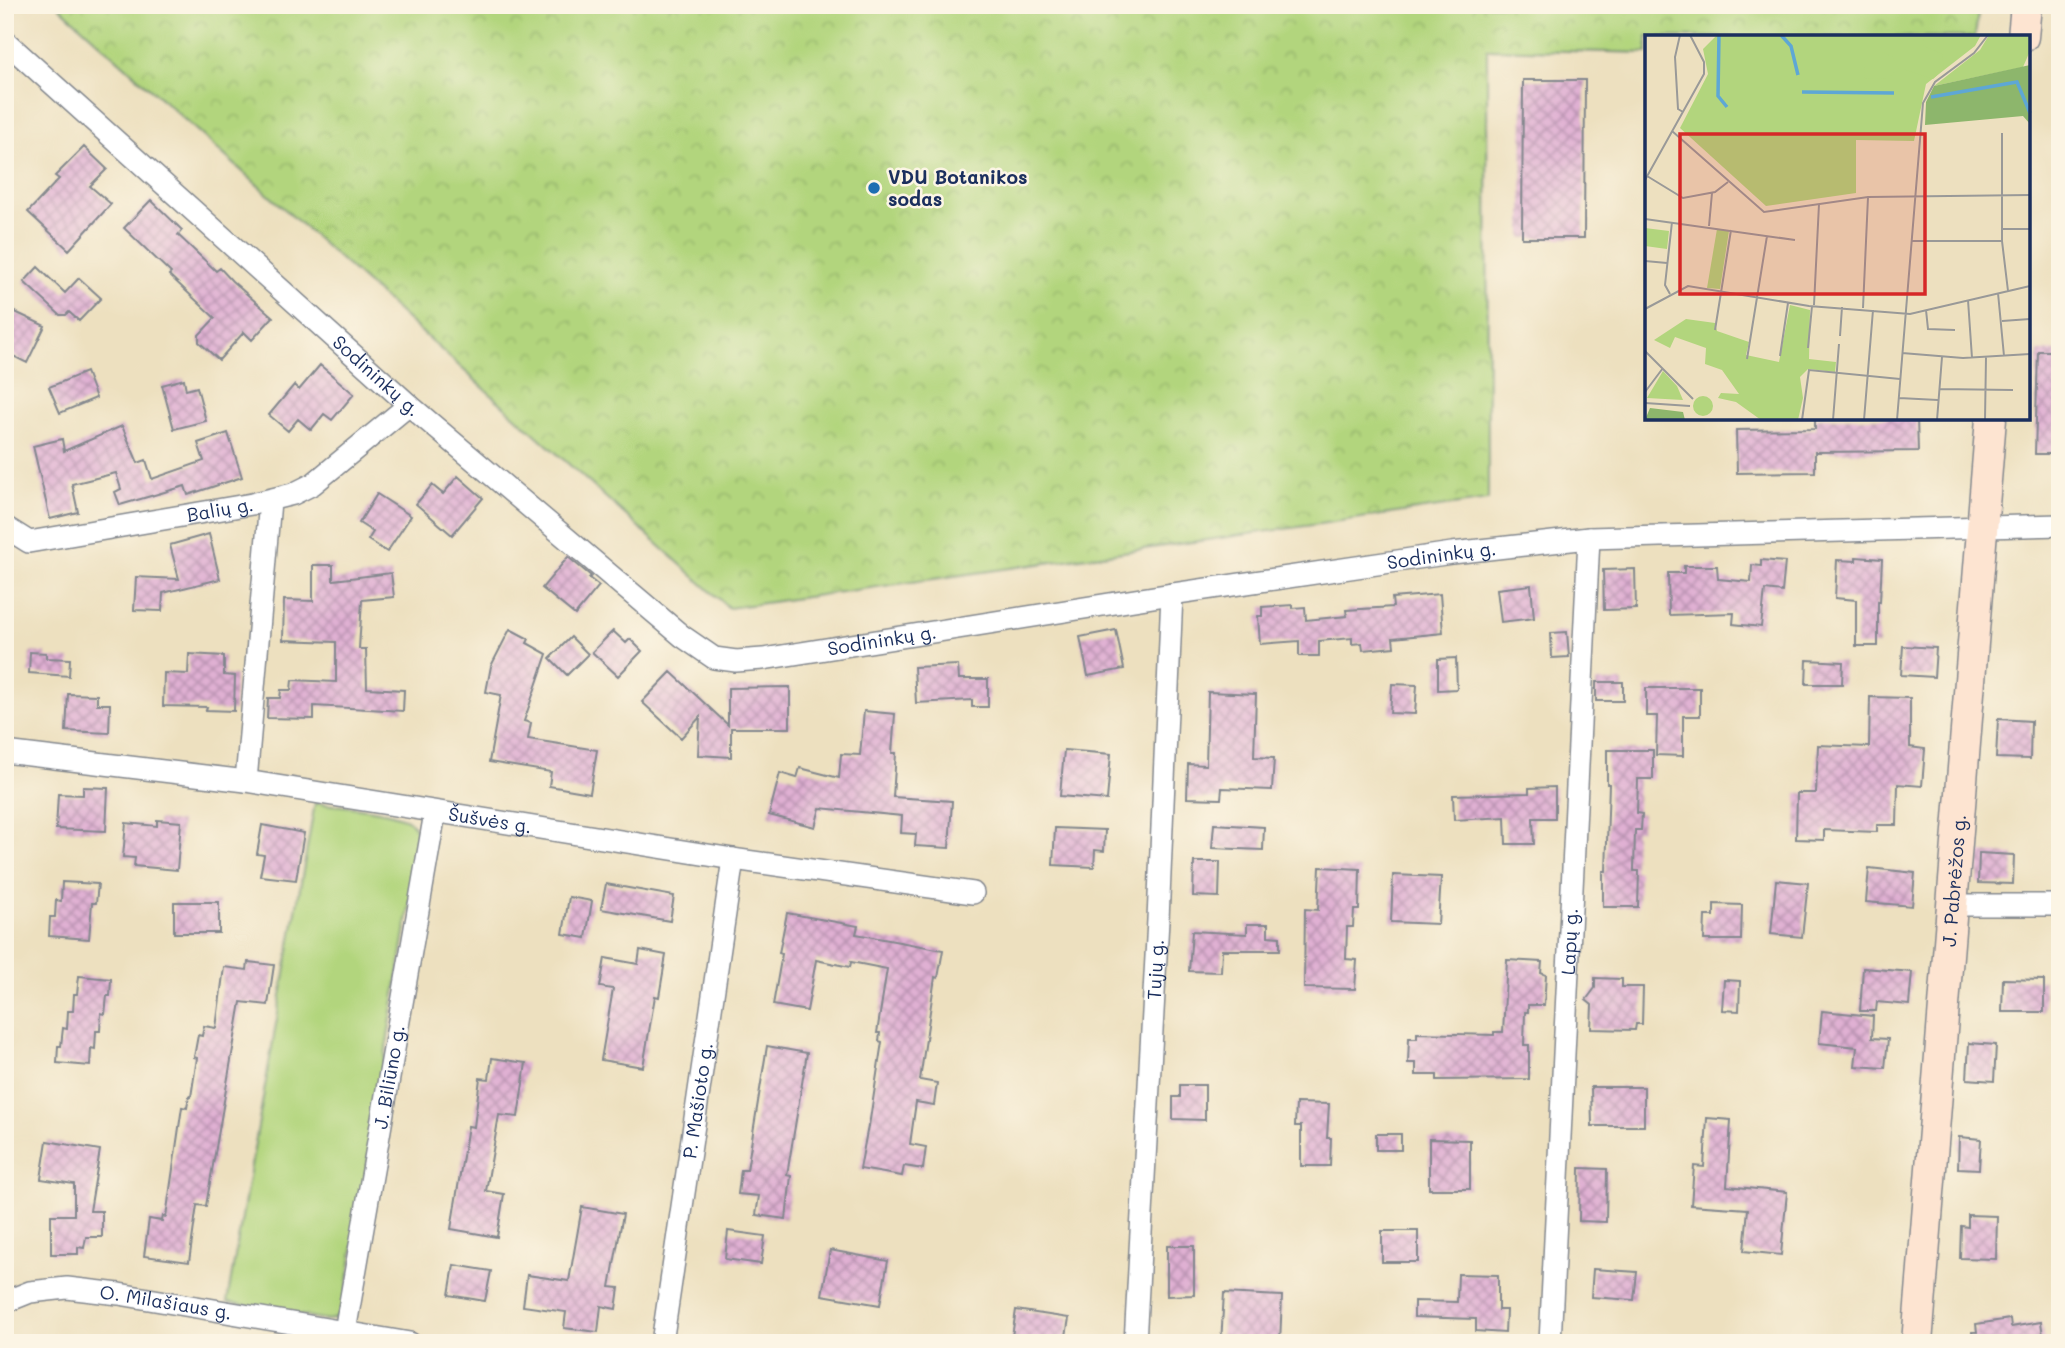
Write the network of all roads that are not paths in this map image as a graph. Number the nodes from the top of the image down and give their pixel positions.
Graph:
1 (2026, 5) edge
2 (2023, 35) edge
3 (5, 41) edge
4 (409, 405) junction
5 (1992, 420) edge
6 (270, 500) junction
7 (1982, 526) junction
8 (2060, 526) edge
9 (5, 527) edge
10 (1589, 538) junction
11 (1172, 594) junction
12 (5, 752) edge
13 (246, 781) junction
14 (435, 813) junction
15 (733, 859) junction
16 (973, 893) dead end
17 (1951, 905) junction
18 (2060, 905) edge
19 (5, 1302) edge
20 (344, 1337) edge
21 (410, 1343) edge
22 (663, 1343) edge
23 (1135, 1343) edge
24 (1550, 1343) edge
25 (1917, 1343) edge

1 - 2 street
3 - 4 street, Sodininkų g.
4 - 6 street, Balių g.
4 - 11 street, Sodininkų g.
5 - 7 street, J. Pabrėžos g.
6 - 9 street, Balių g.
6 - 13 street
7 - 8 street, Sodininkų g.
7 - 10 street, Sodininkų g.
7 - 17 street, J. Pabrėžos g.
10 - 11 street, Sodininkų g.
10 - 24 street, Lapų g.
11 - 23 street, Tujų g.
12 - 13 street, Šušvės g.
13 - 14 street, Šušvės g.
14 - 15 street, Šušvės g.
14 - 20 street, J. Biliūno g.
15 - 16 street, Šušvės g.
15 - 22 street, P. Mašioto g.
17 - 18 street
17 - 25 street, J. Pabrėžos g.
19 - 20 street, O. Milašiaus g.
20 - 21 street, O. Milašiaus g.

